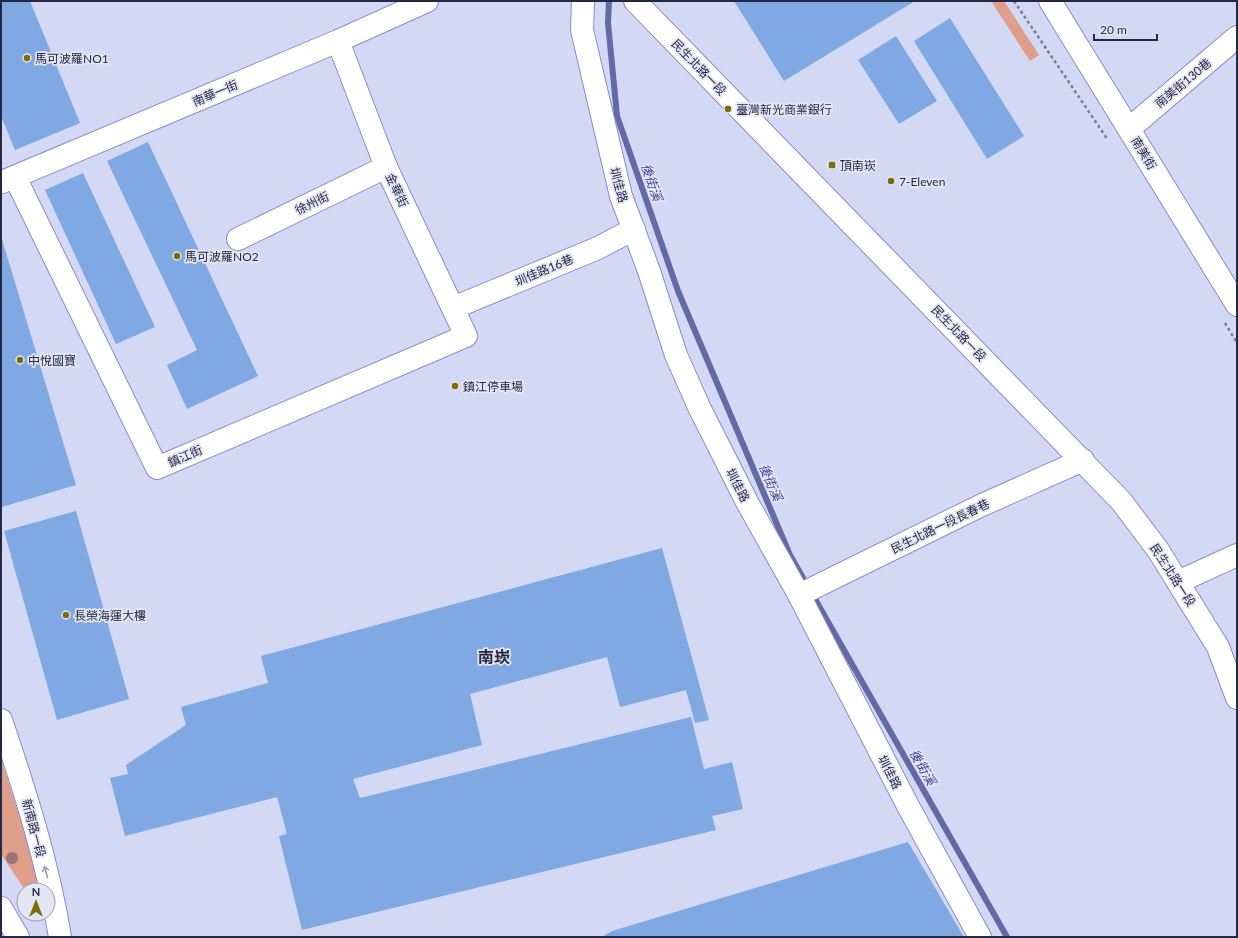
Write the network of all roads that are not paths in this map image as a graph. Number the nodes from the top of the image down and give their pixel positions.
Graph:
1 (427, 1) edge
2 (583, 1) edge
3 (635, 1) edge
4 (1050, 1) edge
5 (1237, 37) edge
6 (338, 41) junction
7 (1130, 128) junction
8 (386, 167) junction
9 (8, 180) edge
10 (634, 229) junction
11 (238, 239) dead end
12 (1237, 306) edge
13 (453, 308) junction
14 (466, 336) joint
15 (1082, 460) junction
16 (1237, 554) edge
17 (1178, 582) junction
18 (809, 590) junction
19 (1237, 698) edge
20 (1, 720) edge
21 (1, 908) edge
22 (18, 937) edge
23 (60, 937) edge
24 (980, 937) edge

1 - 6 street, 南華一街
2 - 10 street, 圳佳路
3 - 15 street, 民生北路一段
4 - 7 street, 南美街
5 - 7 street, 南美街130巷
6 - 8 street, 金華街
6 - 9 street, 南華一街
7 - 12 street, 南美街
8 - 11 street, 徐州街
8 - 13 street, 金華街
9 - 14 street, 鎮江街
10 - 13 street, 圳佳路16巷
10 - 18 street, 圳佳路
13 - 14 street, 金華街
15 - 17 street, 民生北路一段
15 - 18 street, 民生北路一段長春巷
16 - 17 street
17 - 19 street, 民生北路一段
18 - 24 street, 圳佳路
23 -> 20 street, 新南路一段
21 - 22 street

